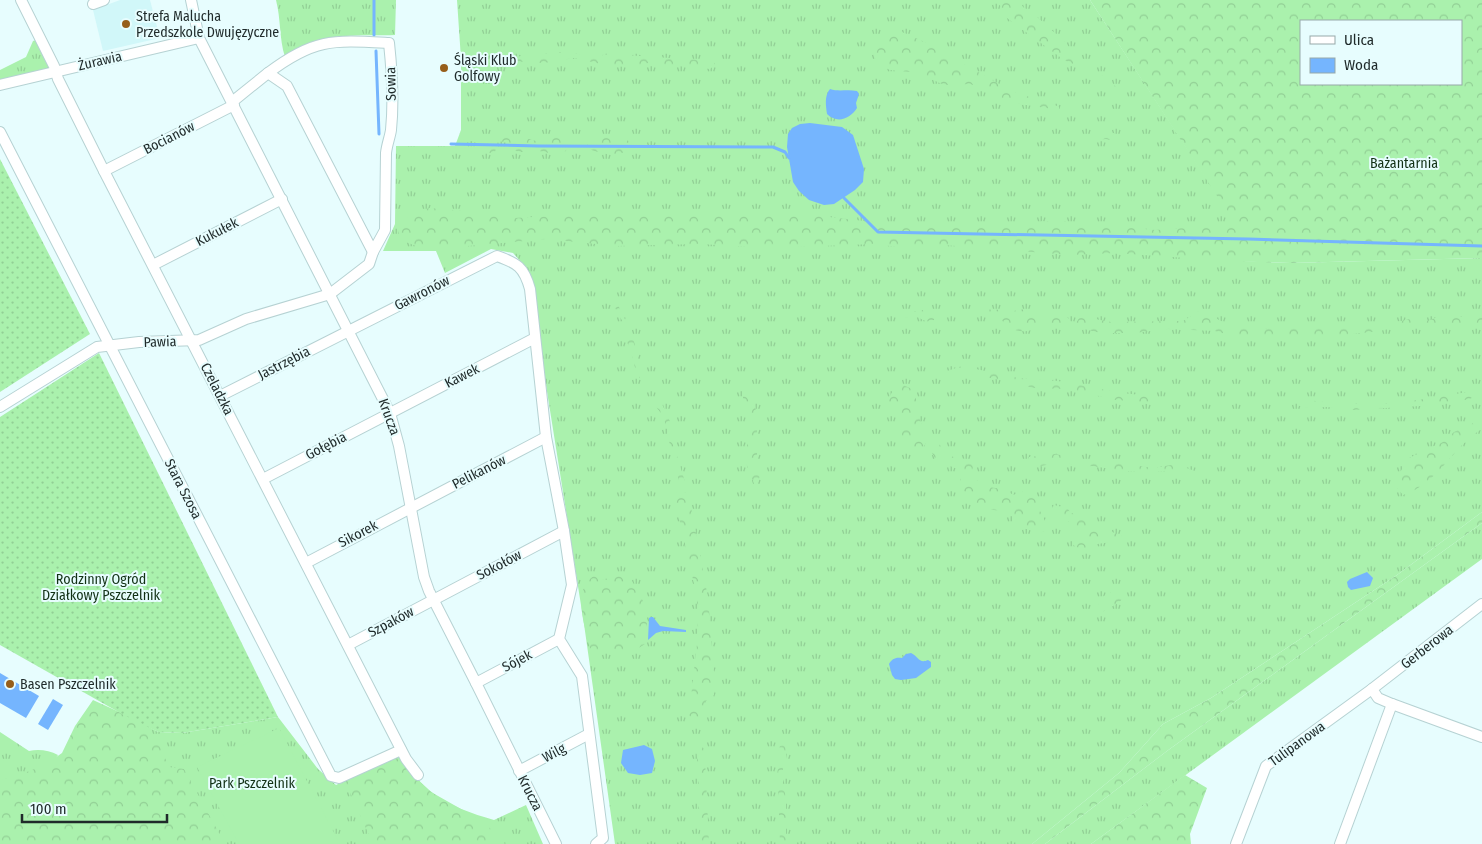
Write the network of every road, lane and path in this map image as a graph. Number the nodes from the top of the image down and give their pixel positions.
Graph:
1 (21, 0) edge
2 (104, 0) edge
3 (191, 0) edge
4 (94, 4) dead end
5 (199, 38) junction
6 (56, 72) junction
7 (268, 73) junction
8 (0, 85) edge
9 (233, 104) junction
10 (0, 132) edge
11 (104, 171) junction
12 (282, 199) junction
13 (373, 252) junction
14 (153, 265) junction
15 (330, 294) junction
16 (348, 331) junction
17 (534, 338) junction
18 (192, 341) junction
19 (108, 345) junction
20 (220, 396) junction
21 (0, 407) edge
22 (390, 413) junction
23 (546, 437) junction
24 (263, 479) junction
25 (411, 506) junction
26 (564, 531) junction
27 (306, 563) junction
28 (434, 599) junction
29 (1482, 604) edge
30 (559, 639) junction
31 (348, 645) junction
32 (476, 683) junction
33 (1372, 689) junction
34 (1392, 704) junction
35 (589, 734) junction
36 (1482, 737) edge
37 (401, 750) junction
38 (518, 771) junction
39 (418, 775) dead end
40 (556, 844) edge
41 (596, 844) edge
42 (1236, 844) edge
43 (1340, 844) edge

1 - 6 street, Czeladzka
2 - 4 street
3 - 5 street, Krucza
5 - 6 street, Żurawia
5 - 9 street, Krucza
6 - 8 street, Żurawia
6 - 11 street, Czeladzka
7 - 9 street, Sowia
7 - 13 street
7 - 13 street, Sowia
9 - 11 street, Bocianów
9 - 12 street, Krucza
10 - 19 street, Stara Szosa
11 - 14 street, Czeladzka
12 - 14 street, Kukułek
12 - 15 street, Krucza
13 - 15 street, Sowia
14 - 18 street, Czeladzka
15 - 16 street, Krucza
15 - 18 street, Pawia
16 - 17 street, Gawronów
16 - 20 street, Jastrzębia
16 - 22 street, Krucza
17 - 22 street, Kawek
17 - 23 street
18 - 19 street, Pawia
18 - 20 street, Czeladzka
19 - 21 street, Pawia
19 - 37 street, Stara Szosa
20 - 24 street, Czeladzka
22 - 24 street, Gołębia
22 - 25 street, Krucza
23 - 25 street, Pelikanów
23 - 26 street
24 - 27 street, Czeladzka
25 - 27 street, Sikorek
25 - 28 street, Krucza
26 - 28 street, Sokołów
26 - 30 street
27 - 31 street, Czeladzka
28 - 31 street, Szpaków
28 - 32 street, Krucza
29 - 33 street, Gerberowa
30 - 32 street, Sójek
30 - 35 street
31 - 37 street, Czeladzka
32 - 38 street, Krucza
33 - 34 street
33 - 42 street, Tulipanowa
34 - 36 street
34 - 43 street
35 - 38 street, Wilg
35 - 41 street
37 - 39 street, Czeladzka
38 - 40 street, Krucza

